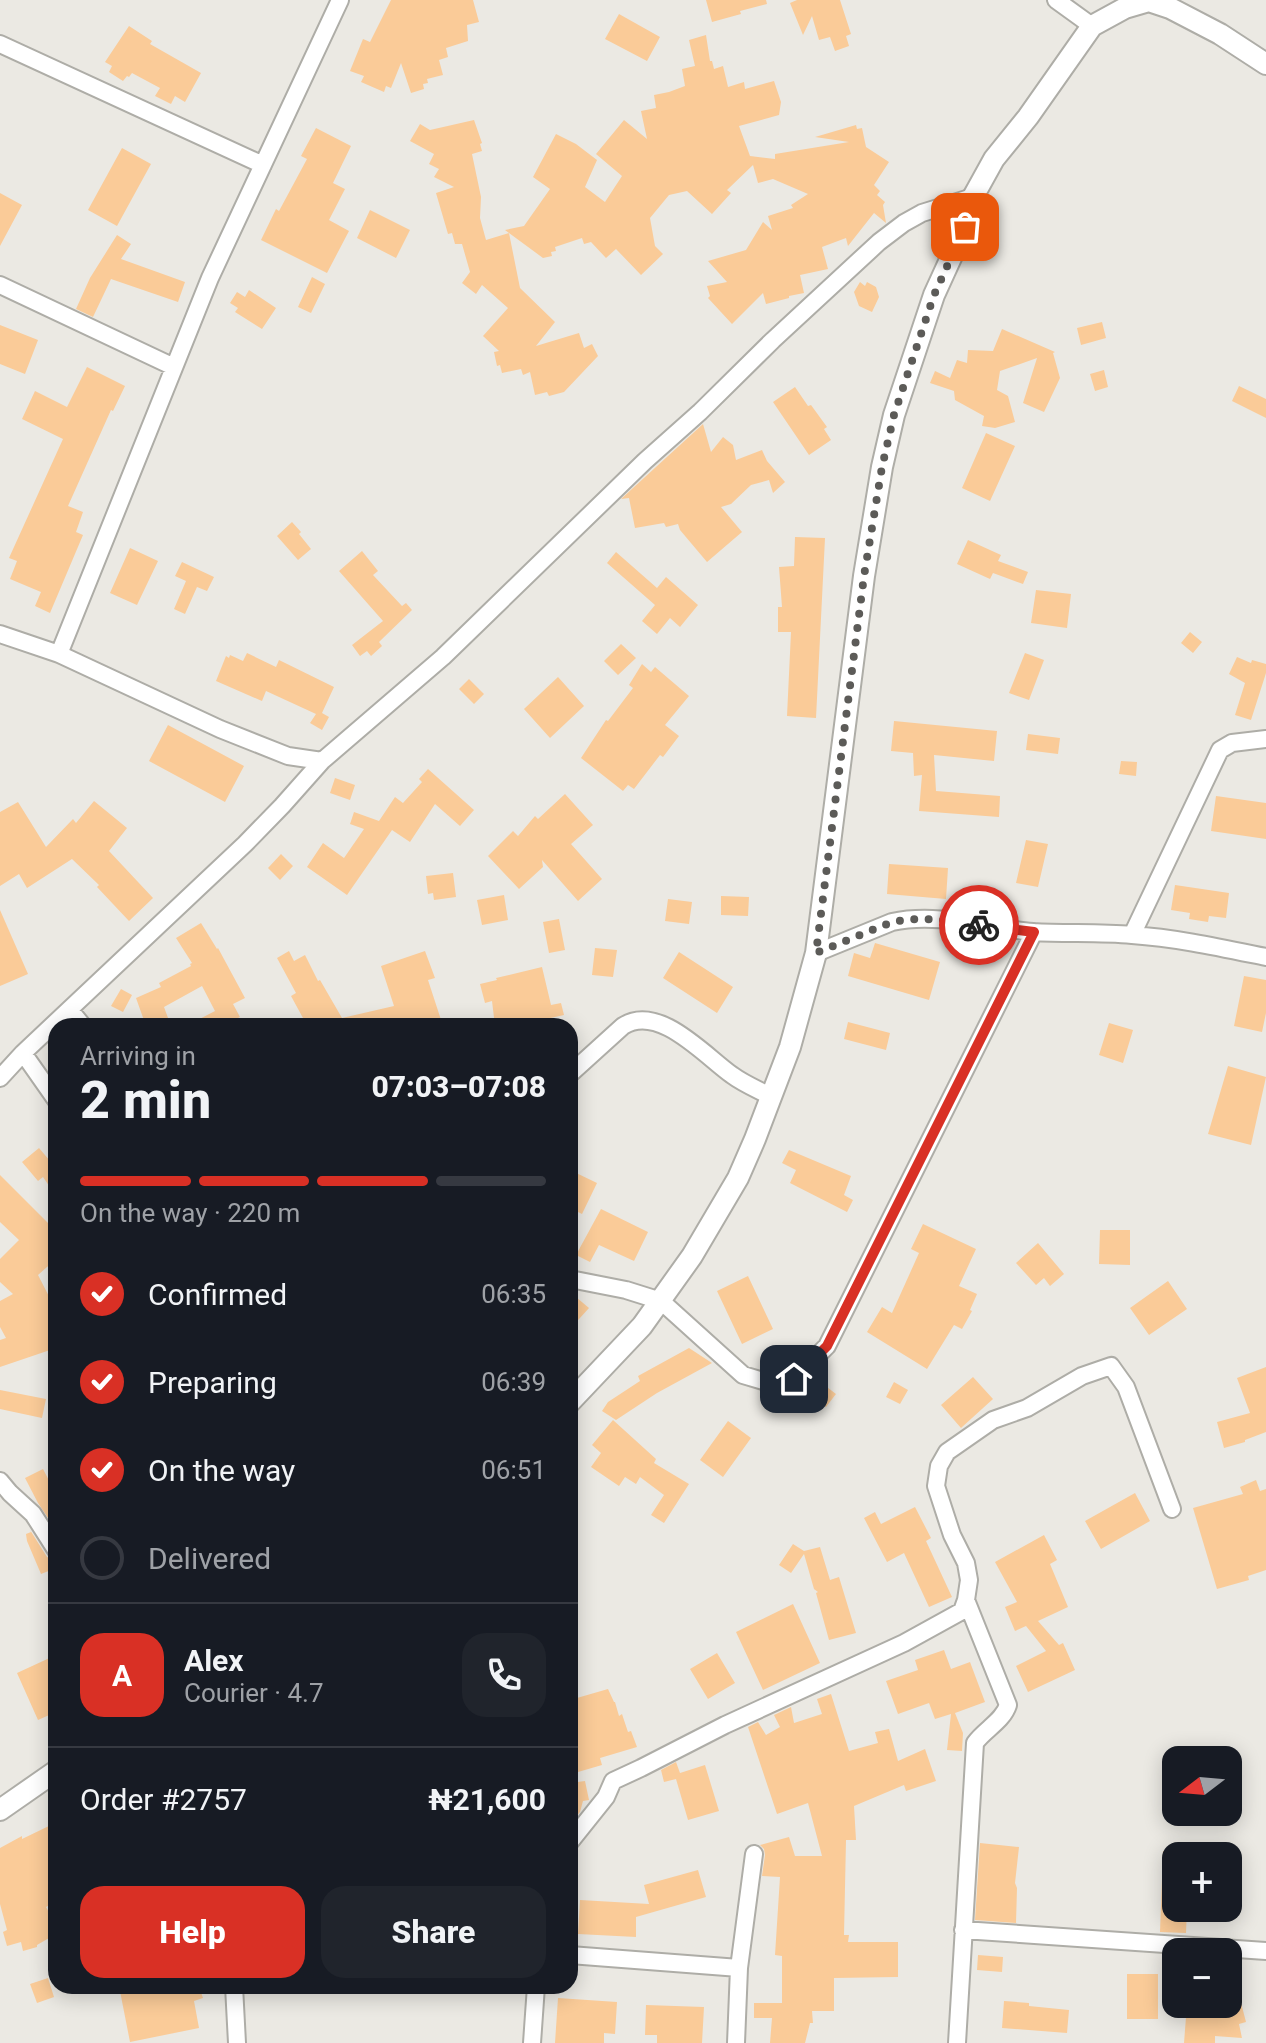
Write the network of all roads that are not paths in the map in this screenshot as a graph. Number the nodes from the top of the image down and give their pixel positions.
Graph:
1 (340, 0) edge
2 (1056, 0) edge
3 (1092, 26) junction
4 (0, 44) edge
5 (1266, 64) edge
6 (263, 165) junction
7 (973, 197) junction
8 (0, 285) edge
9 (174, 367) junction
10 (0, 634) edge
11 (59, 654) junction
12 (1266, 739) edge
13 (322, 761) junction
14 (1034, 932) junction
15 (1132, 935) junction
16 (816, 953) junction
17 (1266, 957) edge
18 (70, 1010) junction
19 (61, 1018) edge
20 (76, 1018) edge
21 (48, 1030) edge
22 (23, 1053) junction
23 (578, 1067) edge
24 (0, 1078) edge
25 (48, 1089) edge
26 (772, 1097) junction
27 (578, 1281) edge
28 (661, 1301) junction
29 (578, 1394) edge
30 (0, 1481) edge
31 (1172, 1509) dead end
32 (48, 1537) edge
33 (966, 1600) junction
34 (48, 1777) edge
35 (0, 1810) edge
36 (578, 1832) edge
37 (754, 1854) dead end
38 (963, 1930) junction
39 (1266, 1951) edge
40 (578, 1956) edge
41 (739, 1968) junction
42 (234, 1994) edge
43 (535, 1994) edge
44 (237, 2043) edge
45 (532, 2043) edge
46 (736, 2043) edge
47 (957, 2043) edge

1 - 6 street
2 - 3 street
3 - 5 street
3 - 7 street
4 - 6 street
6 - 9 street
7 - 13 street
7 - 16 street
8 - 9 street
9 - 11 street
10 - 11 street
11 - 13 street
12 - 15 street
13 - 18 street
14 - 15 street
14 - 16 street
14 - 28 street
15 - 17 street
16 - 26 street
18 - 19 street
18 - 20 street
21 - 22 street
22 - 24 street
22 - 25 street
23 - 26 street
26 - 28 street
27 - 28 street
28 - 29 street
30 - 32 street
31 - 33 street
33 - 36 street
33 - 38 street
34 - 35 street
37 - 41 street
38 - 39 street
38 - 47 street
40 - 41 street
41 - 46 street
42 - 44 street
43 - 45 street

